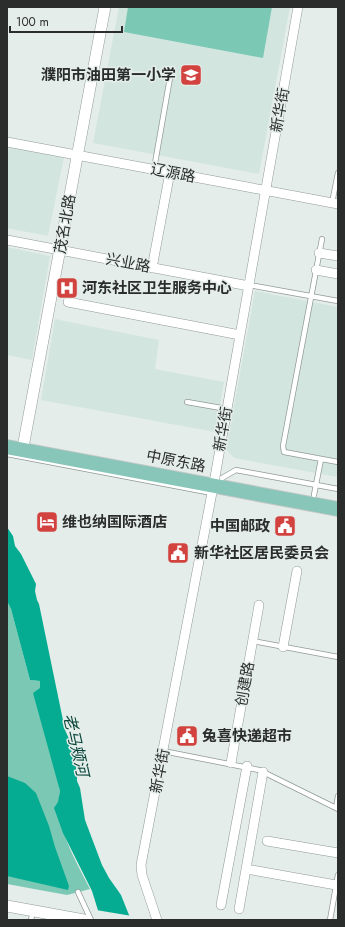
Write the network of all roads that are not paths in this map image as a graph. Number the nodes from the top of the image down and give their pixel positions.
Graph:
1 (105, 7) edge
2 (298, 7) edge
3 (171, 72) dead end
4 (7, 142) edge
5 (78, 155) junction
6 (154, 169) junction
7 (170, 172) junction
8 (338, 173) edge
9 (266, 190) junction
10 (335, 203) edge
11 (322, 239) dead end
12 (7, 240) edge
13 (60, 250) junction
14 (319, 253) junction
15 (338, 256) edge
16 (152, 268) junction
17 (316, 270) junction
18 (338, 274) edge
19 (249, 285) junction
20 (311, 296) junction
21 (338, 301) edge
22 (68, 302) dead end
23 (240, 335) junction
24 (187, 402) dead end
25 (227, 409) junction
26 (7, 438) edge
27 (24, 442) junction
28 (7, 447) edge
29 (7, 454) edge
30 (321, 458) junction
31 (338, 462) edge
32 (215, 483) junction
33 (338, 489) edge
34 (315, 490) junction
35 (338, 500) edge
36 (338, 509) edge
37 (297, 571) dead end
38 (259, 605) dead end
39 (253, 641) junction
40 (283, 647) junction
41 (338, 657) edge
42 (163, 751) junction
43 (231, 763) junction
44 (247, 766) junction
45 (263, 772) junction
46 (338, 796) edge
47 (337, 809) edge
48 (267, 841) dead end
49 (338, 854) edge
50 (246, 869) junction
51 (337, 880) edge
52 (78, 892) dead end
53 (221, 905) dead end
54 (7, 906) edge
55 (239, 909) dead end
56 (32, 915) edge
57 (84, 920) edge
58 (91, 920) edge
59 (156, 920) edge
60 (330, 920) edge

1 - 5 street, 茂名北路
2 - 9 street, 新华街
3 - 6 lane
4 - 5 street, 辽源路
5 - 6 street, 辽源路
5 - 13 street, 茂名北路
6 - 7 street, 辽源路
7 - 9 street, 辽源路
7 - 16 street
8 - 10 lane
9 - 10 street, 辽源路
9 - 19 street, 新华街
11 - 14 lane
12 - 13 street, 兴业路
13 - 16 street, 兴业路
13 - 27 street, 茂名北路
14 - 15 street
14 - 17 lane
16 - 19 street, 兴业路
17 - 18 street
17 - 20 lane
19 - 20 lane
19 - 23 street, 新华街
20 - 21 lane
20 - 30 lane
22 - 23 street
23 - 25 street, 新华街
24 - 25 lane
25 - 32 street, 新华街
26 - 27 main road, 中原东路
27 - 32 main road, 中原东路
28 - 32 main road, 中原东路
29 - 32 lane
30 - 31 lane
30 - 34 lane
32 - 34 main road, 中原东路
32 - 36 main road, 中原东路
32 - 42 street, 新华街
33 - 34 lane
34 - 35 main road, 中原东路
37 - 40 street
38 - 39 street, 创建路
39 - 40 lane
39 - 43 street, 创建路
40 - 41 lane
42 - 43 lane
42 - 59 street, 新华街
43 - 44 lane
44 - 45 lane
44 - 53 street
45 - 47 lane
45 - 50 street
46 - 47 lane
48 - 49 street
50 - 51 street
50 - 55 street
51 - 60 lane
52 - 58 lane
54 - 56 street
56 - 57 street

